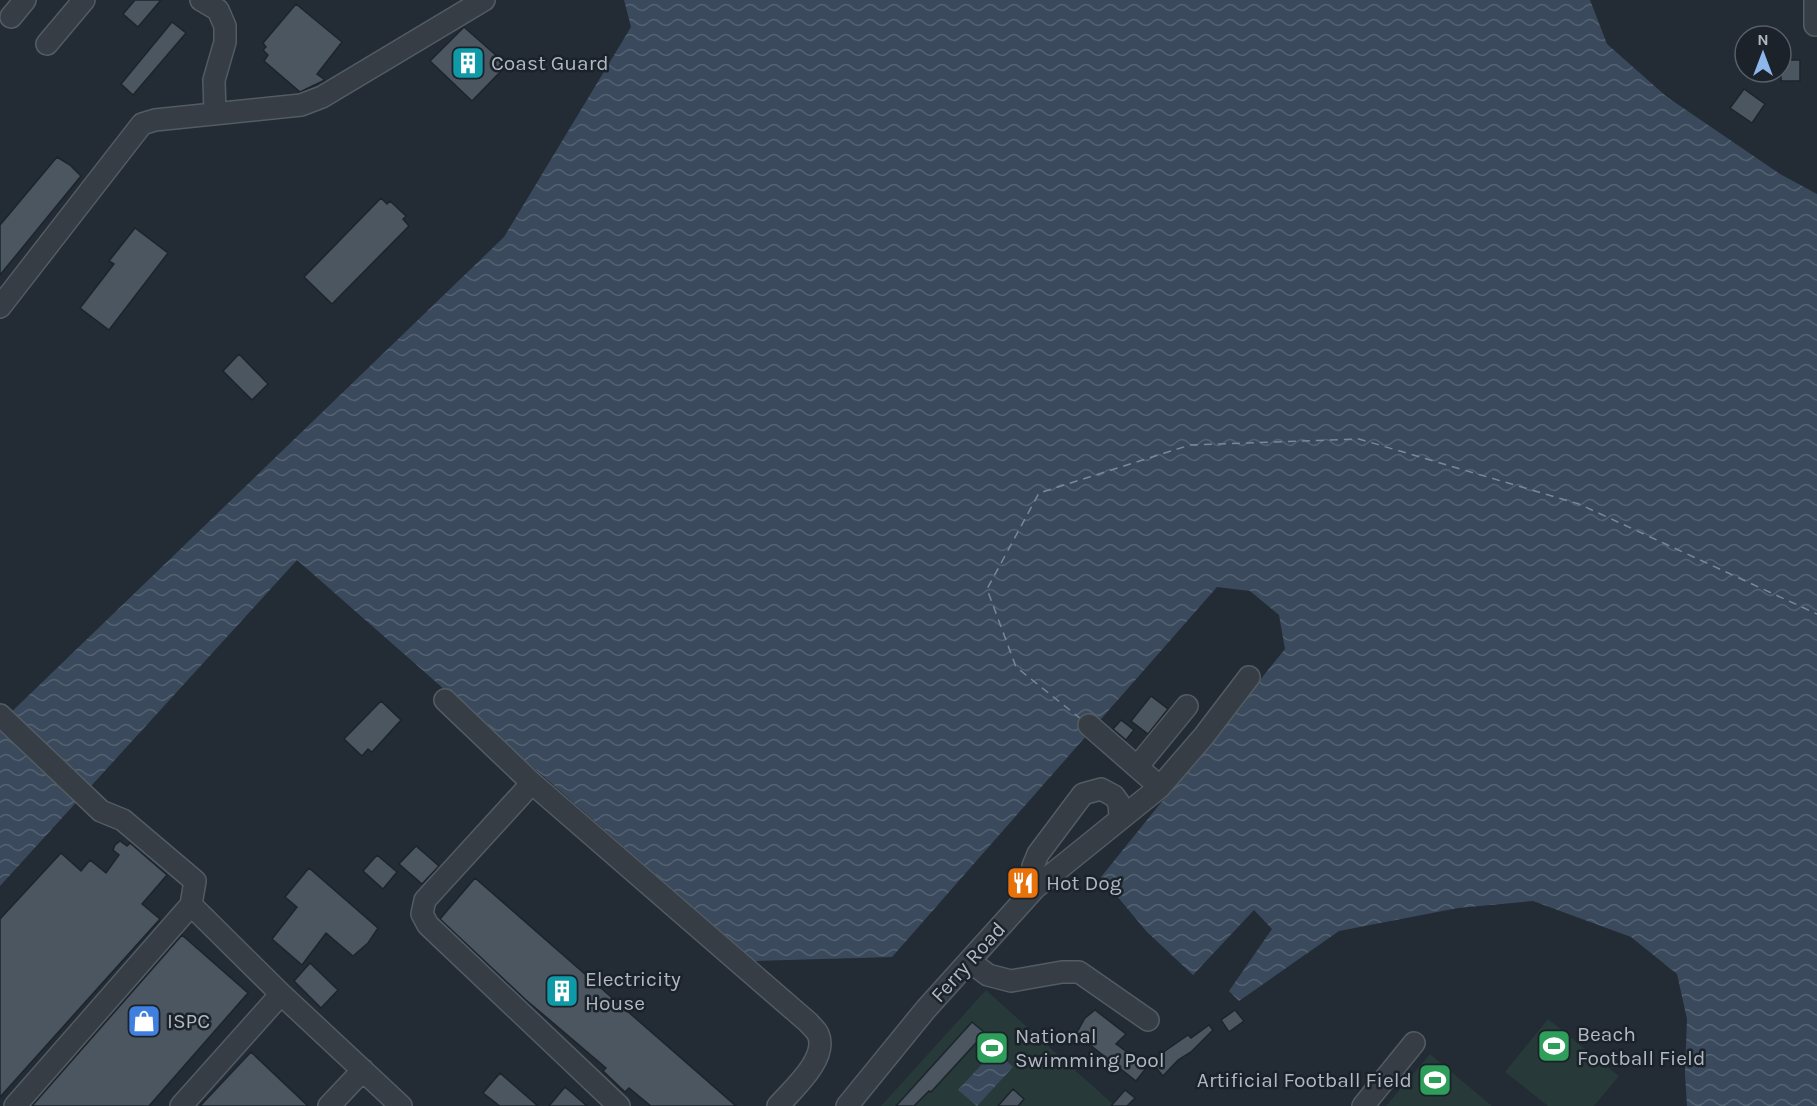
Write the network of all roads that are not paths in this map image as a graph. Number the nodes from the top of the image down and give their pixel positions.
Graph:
1 (26, 0) edge
2 (84, 0) edge
3 (201, 0) edge
4 (484, 0) edge
5 (1815, 0) edge
6 (10, 17) dead end
7 (1815, 25) dead end
8 (47, 44) dead end
9 (215, 114) junction
10 (0, 307) edge
11 (1249, 677) dead end
12 (445, 700) dead end
13 (1187, 706) dead end
14 (1, 716) edge
15 (1089, 725) dead end
16 (1137, 767) junction
17 (532, 783) junction
18 (1160, 787) junction
19 (1120, 818) junction
20 (1035, 888) junction
21 (191, 905) junction
22 (969, 961) junction
23 (281, 994) junction
24 (1148, 1020) dead end
25 (1414, 1043) dead end
26 (363, 1070) junction
27 (15, 1106) edge
28 (181, 1106) edge
29 (329, 1106) edge
30 (401, 1106) edge
31 (619, 1106) edge
32 (778, 1106) edge
33 (847, 1106) edge
34 (1363, 1106) edge

1 - 6 street
2 - 8 street
3 - 9 street
4 - 9 street
5 - 7 street
9 - 10 street
11 - 18 street, Ferry Road
12 - 17 street
13 - 16 street
14 - 21 street
15 - 16 street
16 - 18 street
17 - 31 street
17 - 32 street
18 - 19 street, Ferry Road
19 - 20 street, Ferry Road
19 - 20 street
20 - 22 street, Ferry Road
21 - 23 street
21 - 27 street
22 - 24 street
22 - 33 street, Ferry Road
23 - 26 street
23 - 28 street
25 - 34 street
26 - 29 street
26 - 30 street

